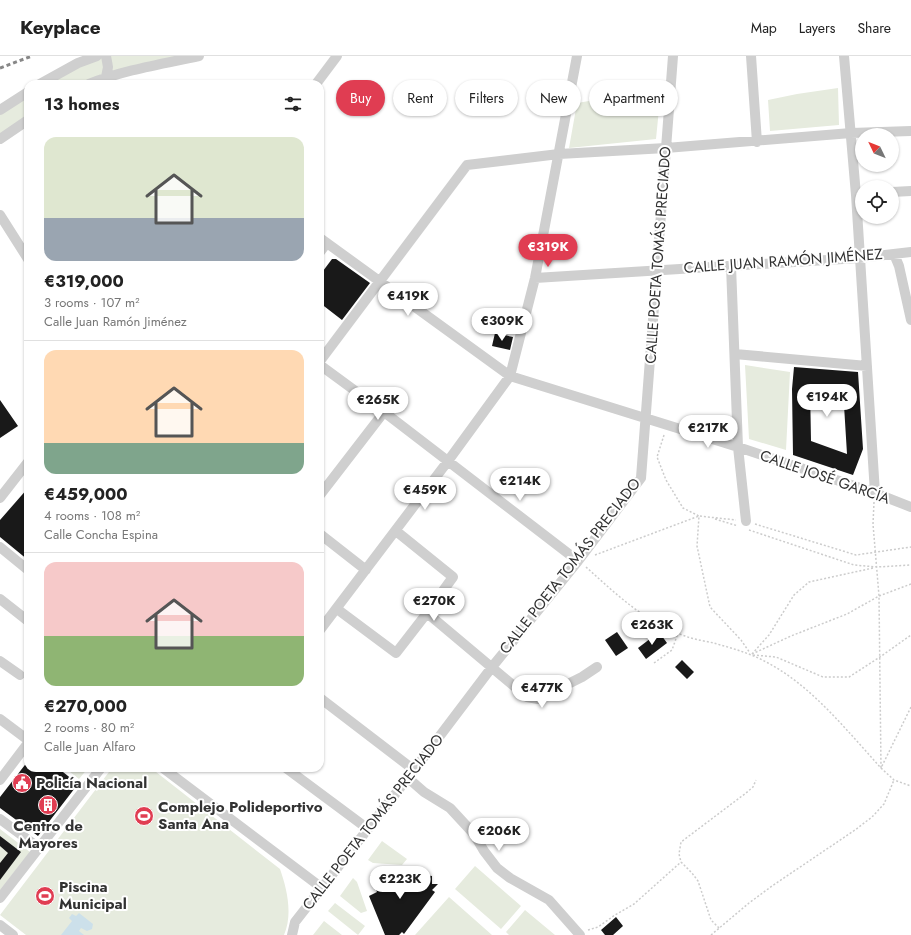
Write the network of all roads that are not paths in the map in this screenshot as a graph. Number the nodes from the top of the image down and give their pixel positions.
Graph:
1 (97, 56) edge
2 (106, 56) edge
3 (199, 56) edge
4 (337, 56) edge
5 (577, 56) edge
6 (672, 56) edge
7 (752, 56) edge
8 (844, 56) edge
9 (106, 77) junction
10 (47, 80) edge
11 (99, 80) edge
12 (319, 80) edge
13 (24, 95) edge
14 (0, 110) edge
15 (24, 123) edge
16 (911, 131) edge
17 (851, 134) junction
18 (1, 137) edge
19 (757, 142) junction
20 (666, 148) junction
21 (559, 154) junction
22 (857, 180) edge
23 (911, 191) edge
24 (899, 192) edge
25 (0, 215) edge
26 (859, 224) edge
27 (324, 242) edge
28 (24, 252) edge
29 (911, 252) edge
30 (894, 254) junction
31 (859, 258) junction
32 (731, 266) junction
33 (656, 270) junction
34 (535, 278) junction
35 (379, 282) junction
36 (911, 320) edge
37 (735, 354) junction
38 (324, 356) edge
39 (867, 366) junction
40 (324, 368) edge
41 (510, 376) junction
42 (384, 412) junction
43 (646, 417) junction
44 (738, 447) junction
45 (448, 461) junction
46 (24, 467) edge
47 (324, 490) edge
48 (875, 493) junction
49 (0, 498) edge
50 (911, 507) edge
51 (744, 526) road end
52 (396, 531) junction
53 (324, 537) edge
54 (0, 547) edge
55 (578, 561) junction
56 (24, 567) edge
57 (366, 570) junction
58 (0, 599) edge
59 (337, 608) junction
60 (427, 613) junction
61 (24, 618) edge
62 (324, 625) edge
63 (0, 661) edge
64 (492, 667) junction
65 (597, 667) dead end
66 (20, 675) dead end
67 (324, 701) edge
68 (0, 719) edge
69 (24, 739) edge
70 (24, 747) edge
71 (98, 772) edge
72 (168, 772) edge
73 (291, 772) edge
74 (411, 774) junction
75 (0, 780) edge
76 (0, 819) edge
77 (368, 828) junction
78 (39, 848) junction
79 (322, 888) junction
80 (0, 898) edge
81 (0, 925) edge
82 (583, 933) edge
83 (13, 935) edge
84 (292, 935) edge

1 - 10 street
2 - 9 street
3 - 9 street
4 - 12 street
5 - 21 street
6 - 20 street, CALLE POETA TOMÁS PRECIADO
7 - 19 street
8 - 17 street
9 - 11 street
13 - 14 street
15 - 18 street
16 - 17 street
17 - 19 street
17 - 22 street
19 - 20 street
20 - 21 street
20 - 33 street, CALLE POETA TOMÁS PRECIADO
21 - 34 street
21 - 35 street
23 - 24 street
25 - 28 street
26 - 31 street
27 - 35 street, CALLE JOSÉ GARCÍA
29 - 30 street, CALLE JUAN RAMÓN JIMÉNEZ
30 - 31 street, CALLE JUAN RAMÓN JIMÉNEZ
30 - 36 street
31 - 32 street, CALLE JUAN RAMÓN JIMÉNEZ
31 - 39 street
32 - 33 street, CALLE JUAN RAMÓN JIMÉNEZ
32 - 37 street
33 - 34 street, CALLE JUAN RAMÓN JIMÉNEZ
33 - 43 street, CALLE POETA TOMÁS PRECIADO
34 - 41 street
35 - 38 street
35 - 41 street, CALLE JOSÉ GARCÍA
37 - 39 street
37 - 44 street
39 - 48 street
40 - 42 street
41 - 43 street, CALLE JOSÉ GARCÍA
41 - 45 street
42 - 45 street
42 - 47 street
43 - 44 street, CALLE JOSÉ GARCÍA
43 - 55 street, CALLE POETA TOMÁS PRECIADO
44 - 48 street, CALLE JOSÉ GARCÍA
44 - 51 street
45 - 52 street
45 - 55 street
46 - 49 street
48 - 50 street, CALLE JOSÉ GARCÍA
52 - 57 street
52 - 60 street
53 - 57 street
54 - 56 street
55 - 64 street, CALLE POETA TOMÁS PRECIADO
57 - 59 street
58 - 61 street
59 - 60 street
59 - 62 street
60 - 64 street
63 - 66 street
64 - 65 street
64 - 74 street, CALLE POETA TOMÁS PRECIADO
67 - 74 street
68 - 69 street
70 - 75 street
71 - 78 street
72 - 79 street
73 - 77 street
74 - 77 street, CALLE POETA TOMÁS PRECIADO
74 - 82 street
76 - 78 street
77 - 79 street, CALLE POETA TOMÁS PRECIADO
78 - 80 street
79 - 84 street, CALLE POETA TOMÁS PRECIADO
81 - 83 street

